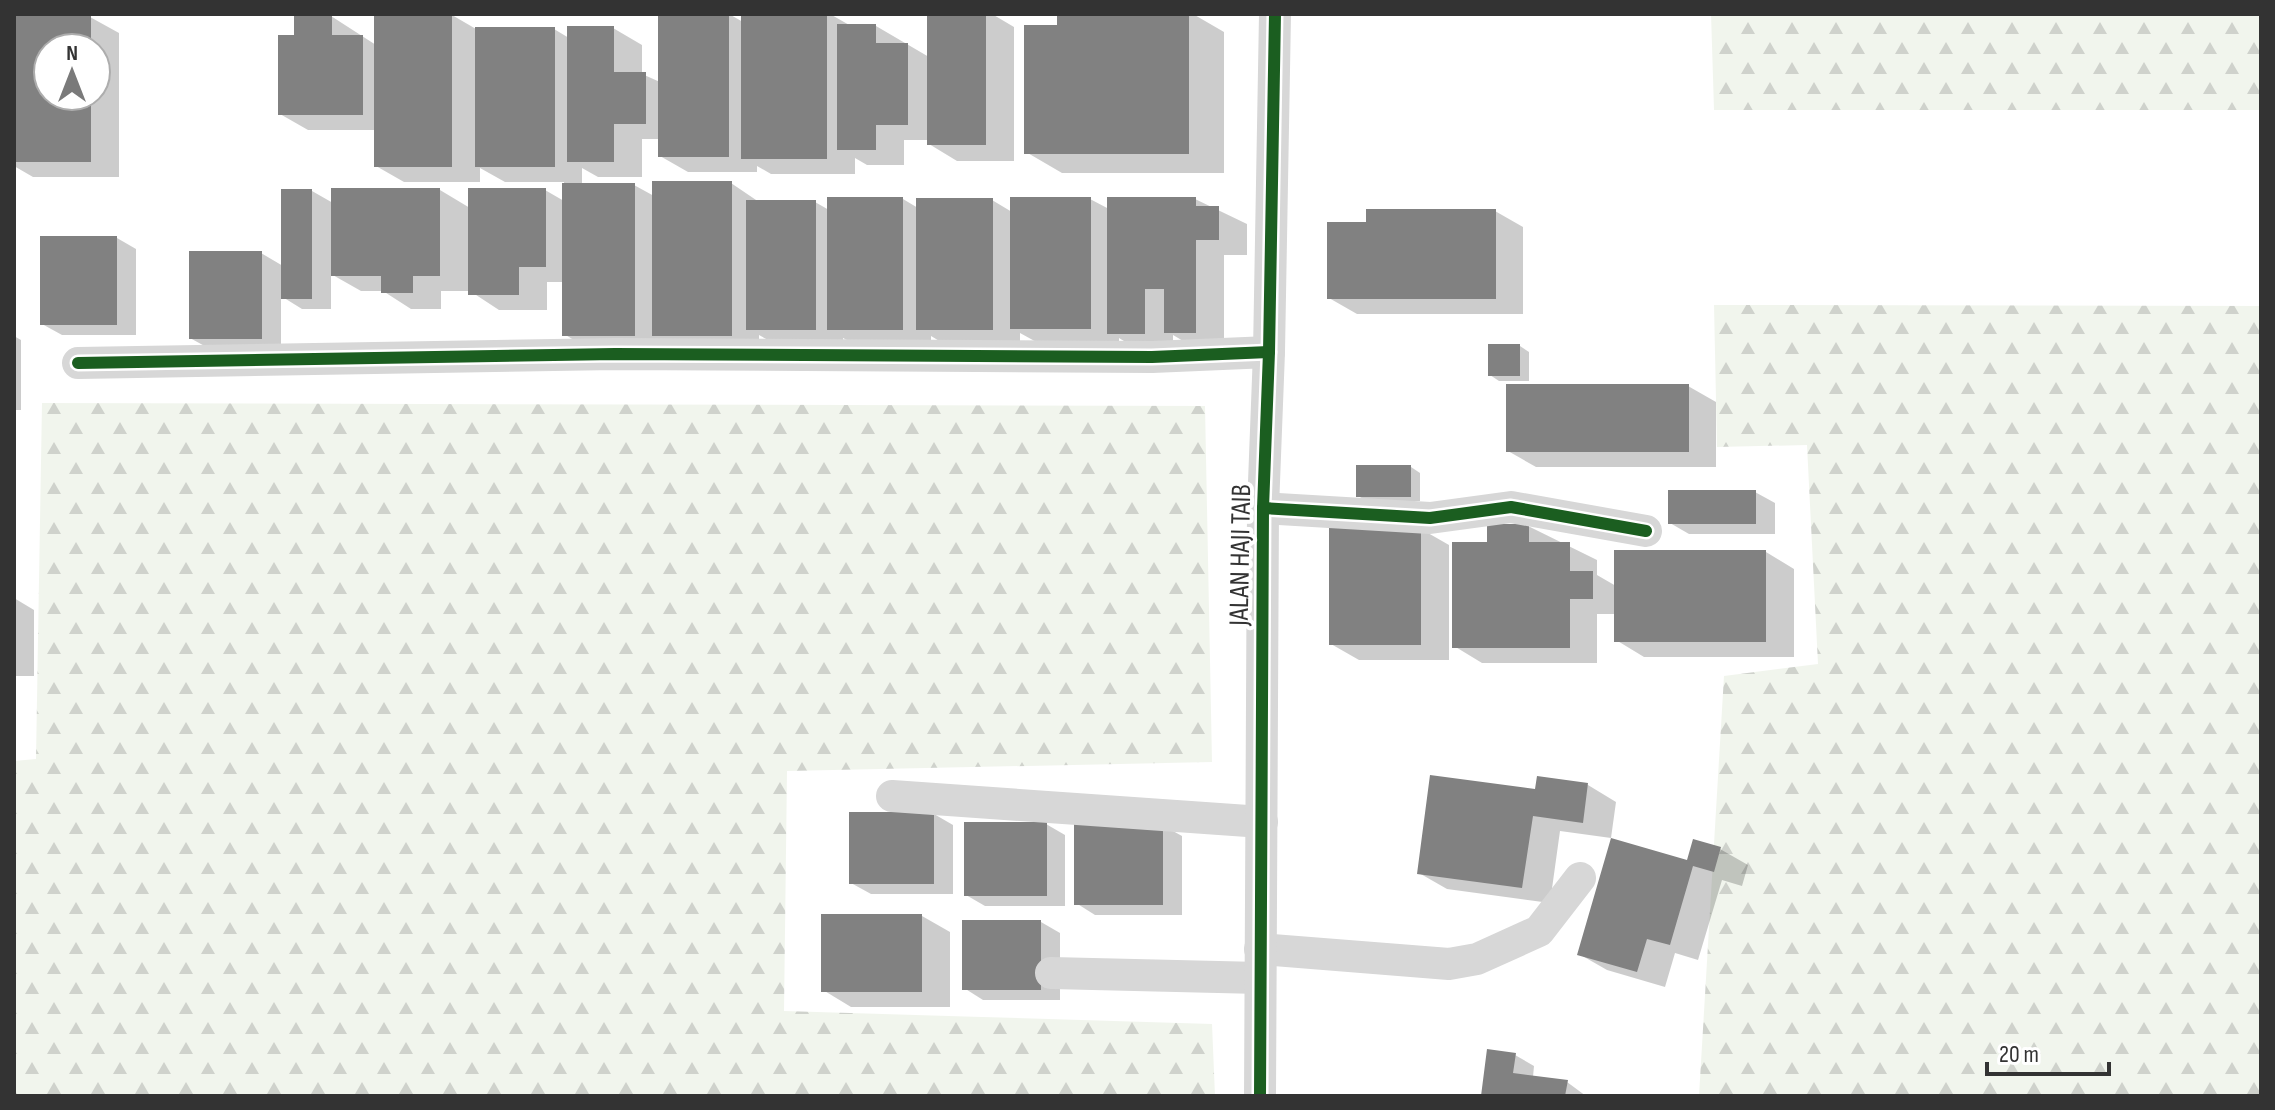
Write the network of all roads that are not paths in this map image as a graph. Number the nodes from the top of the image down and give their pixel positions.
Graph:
1 (1275, 14) edge
2 (1269, 352) junction
3 (78, 363) dead end
4 (1263, 508) junction
5 (1646, 531) dead end
6 (892, 796) dead end
7 (1262, 822) junction
8 (1580, 878) dead end
9 (1260, 963) junction
10 (1051, 973) dead end
11 (1260, 1096) edge

1 - 2 street, JALAN HAJI TAIB
2 - 3 street
2 - 4 street, JALAN HAJI TAIB
4 - 5 street
4 - 7 street, JALAN HAJI TAIB
6 - 7 street
7 - 9 street, JALAN HAJI TAIB
8 - 9 street
9 - 10 street
9 - 11 street, JALAN HAJI TAIB

